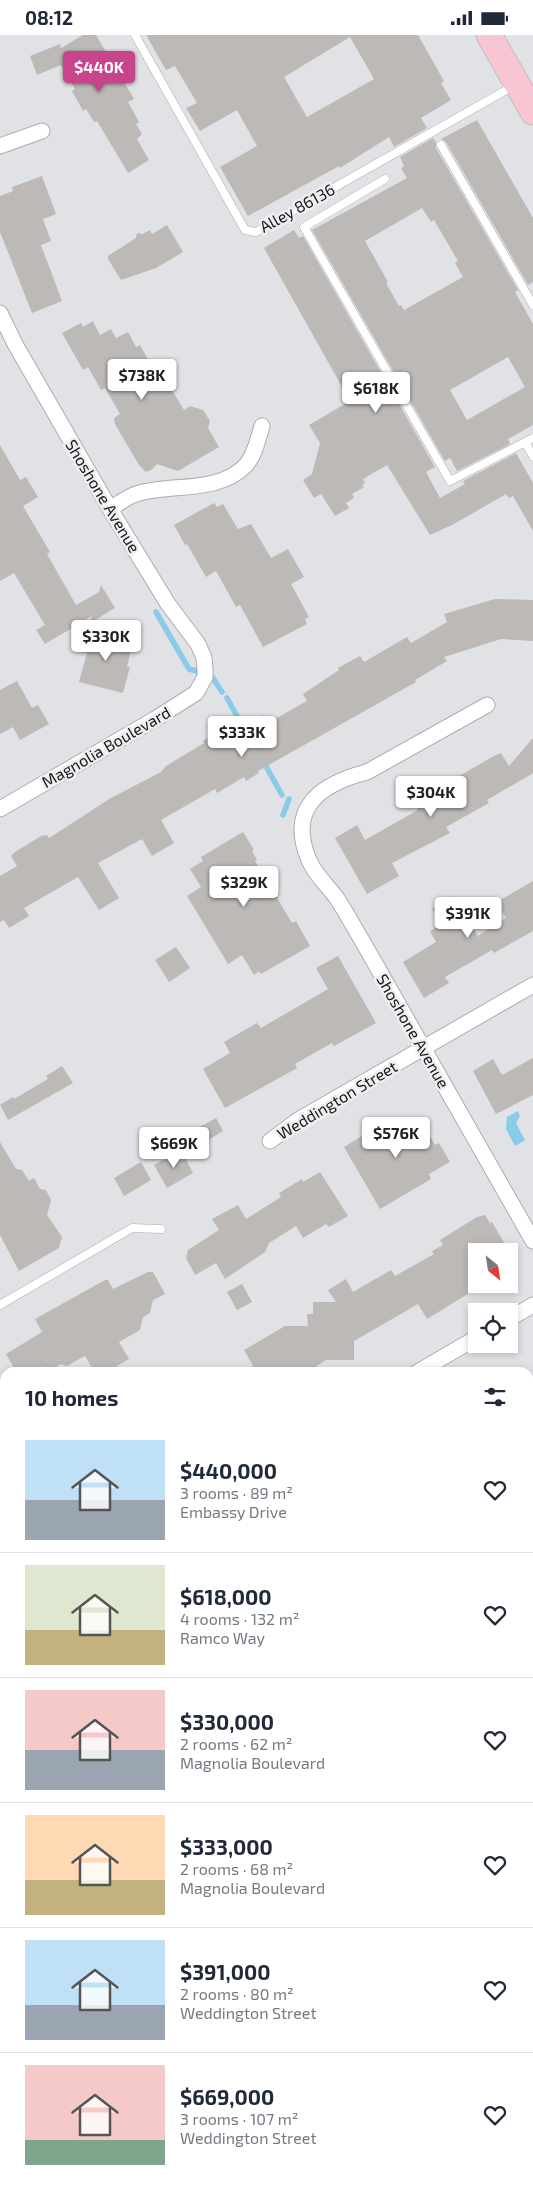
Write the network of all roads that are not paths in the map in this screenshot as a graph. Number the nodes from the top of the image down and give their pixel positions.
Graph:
1 (135, 35) edge
2 (489, 35) edge
3 (517, 84) junction
4 (533, 112) edge
5 (42, 131) dead end
6 (441, 145) dead end
7 (0, 146) edge
8 (385, 179) dead end
9 (533, 305) edge
10 (0, 313) edge
11 (262, 426) dead end
12 (533, 438) edge
13 (525, 442) junction
14 (533, 456) edge
15 (110, 509) junction
16 (205, 677) joint
17 (487, 705) dead end
18 (0, 809) edge
19 (533, 985) edge
20 (422, 1049) junction
21 (270, 1141) dead end
22 (160, 1229) dead end
23 (533, 1241) edge
24 (0, 1305) edge
25 (533, 1305) edge
26 (518, 1314) edge
27 (468, 1343) edge
28 (426, 1367) edge

1 - 3 lane, Alley 86136
2 - 3 main road
3 - 4 main road
5 - 7 street
6 - 9 lane
8 - 13 lane
10 - 15 street, Shoshone Avenue
11 - 15 street
12 - 13 lane
13 - 14 lane
15 - 16 street, Shoshone Avenue
16 - 18 street, Magnolia Boulevard
17 - 20 street, Shoshone Avenue
19 - 20 street, Weddington Street
20 - 21 street, Weddington Street
20 - 23 street, Shoshone Avenue
22 - 24 lane
25 - 26 street
27 - 28 street

